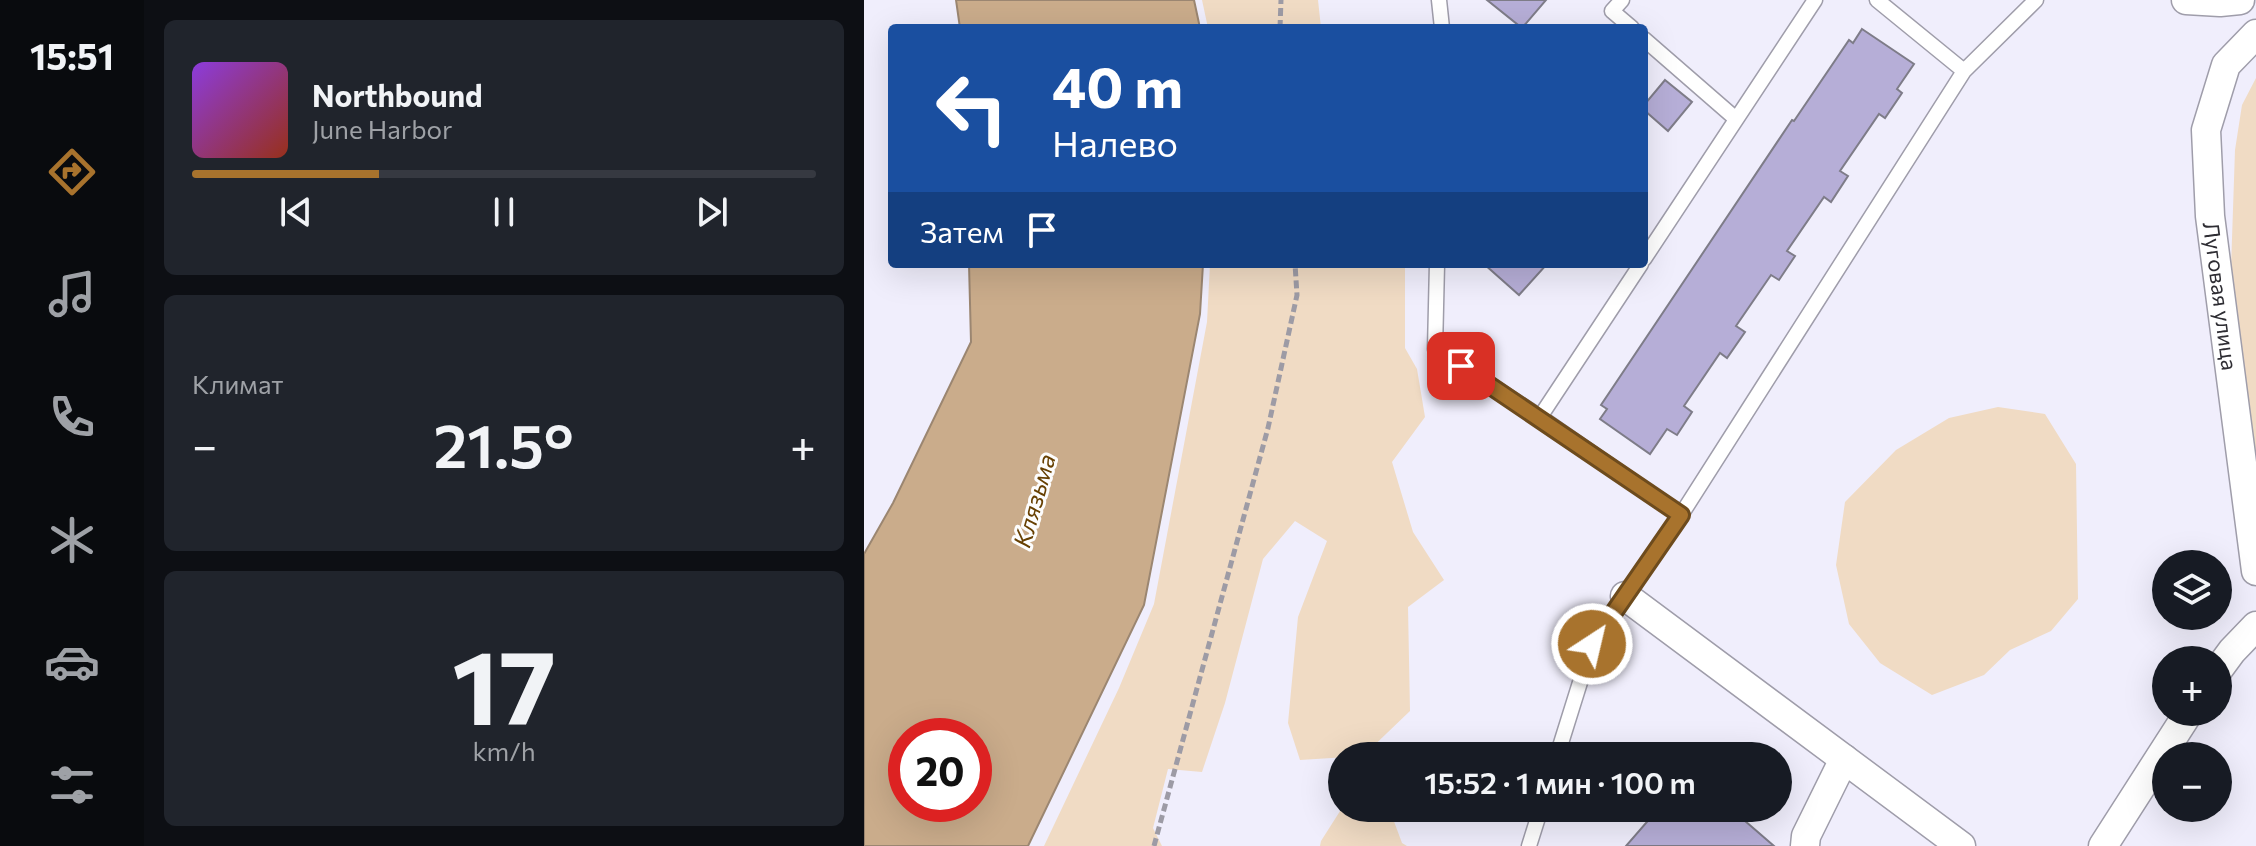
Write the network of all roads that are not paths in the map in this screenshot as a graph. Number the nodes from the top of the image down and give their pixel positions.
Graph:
1 (1439, 0) edge
2 (1622, 0) edge
3 (1815, 0) edge
4 (1877, 0) edge
5 (2036, 0) edge
6 (2186, 0) edge
7 (2240, 0) edge
8 (1442, 24) edge
9 (1627, 24) edge
10 (2256, 34) edge
11 (1648, 42) edge
12 (1964, 71) junction
13 (1736, 119) junction
14 (1648, 253) edge
15 (1437, 268) edge
16 (1638, 268) edge
17 (1540, 417) junction
18 (1681, 515) junction
19 (2256, 571) edge
20 (1625, 596) junction
21 (2256, 626) edge
22 (2232, 651) edge
23 (2180, 726) edge
24 (1561, 742) edge
25 (1844, 759) junction
26 (1537, 822) edge
27 (1529, 846) edge
28 (1805, 846) edge
29 (1961, 846) edge
30 (2103, 846) edge

1 - 8 lane
2 - 9 lane
3 - 13 lane
4 - 12 lane
5 - 12 lane
6 - 7 street
10 - 19 street, Луговая улица
11 - 13 lane
12 - 18 lane
13 - 14 lane
15 - 17 lane
16 - 17 lane
17 - 18 lane
18 - 20 lane
20 - 24 lane
20 - 25 street
21 - 22 street
23 - 30 street
25 - 28 street
25 - 29 street
26 - 27 lane

